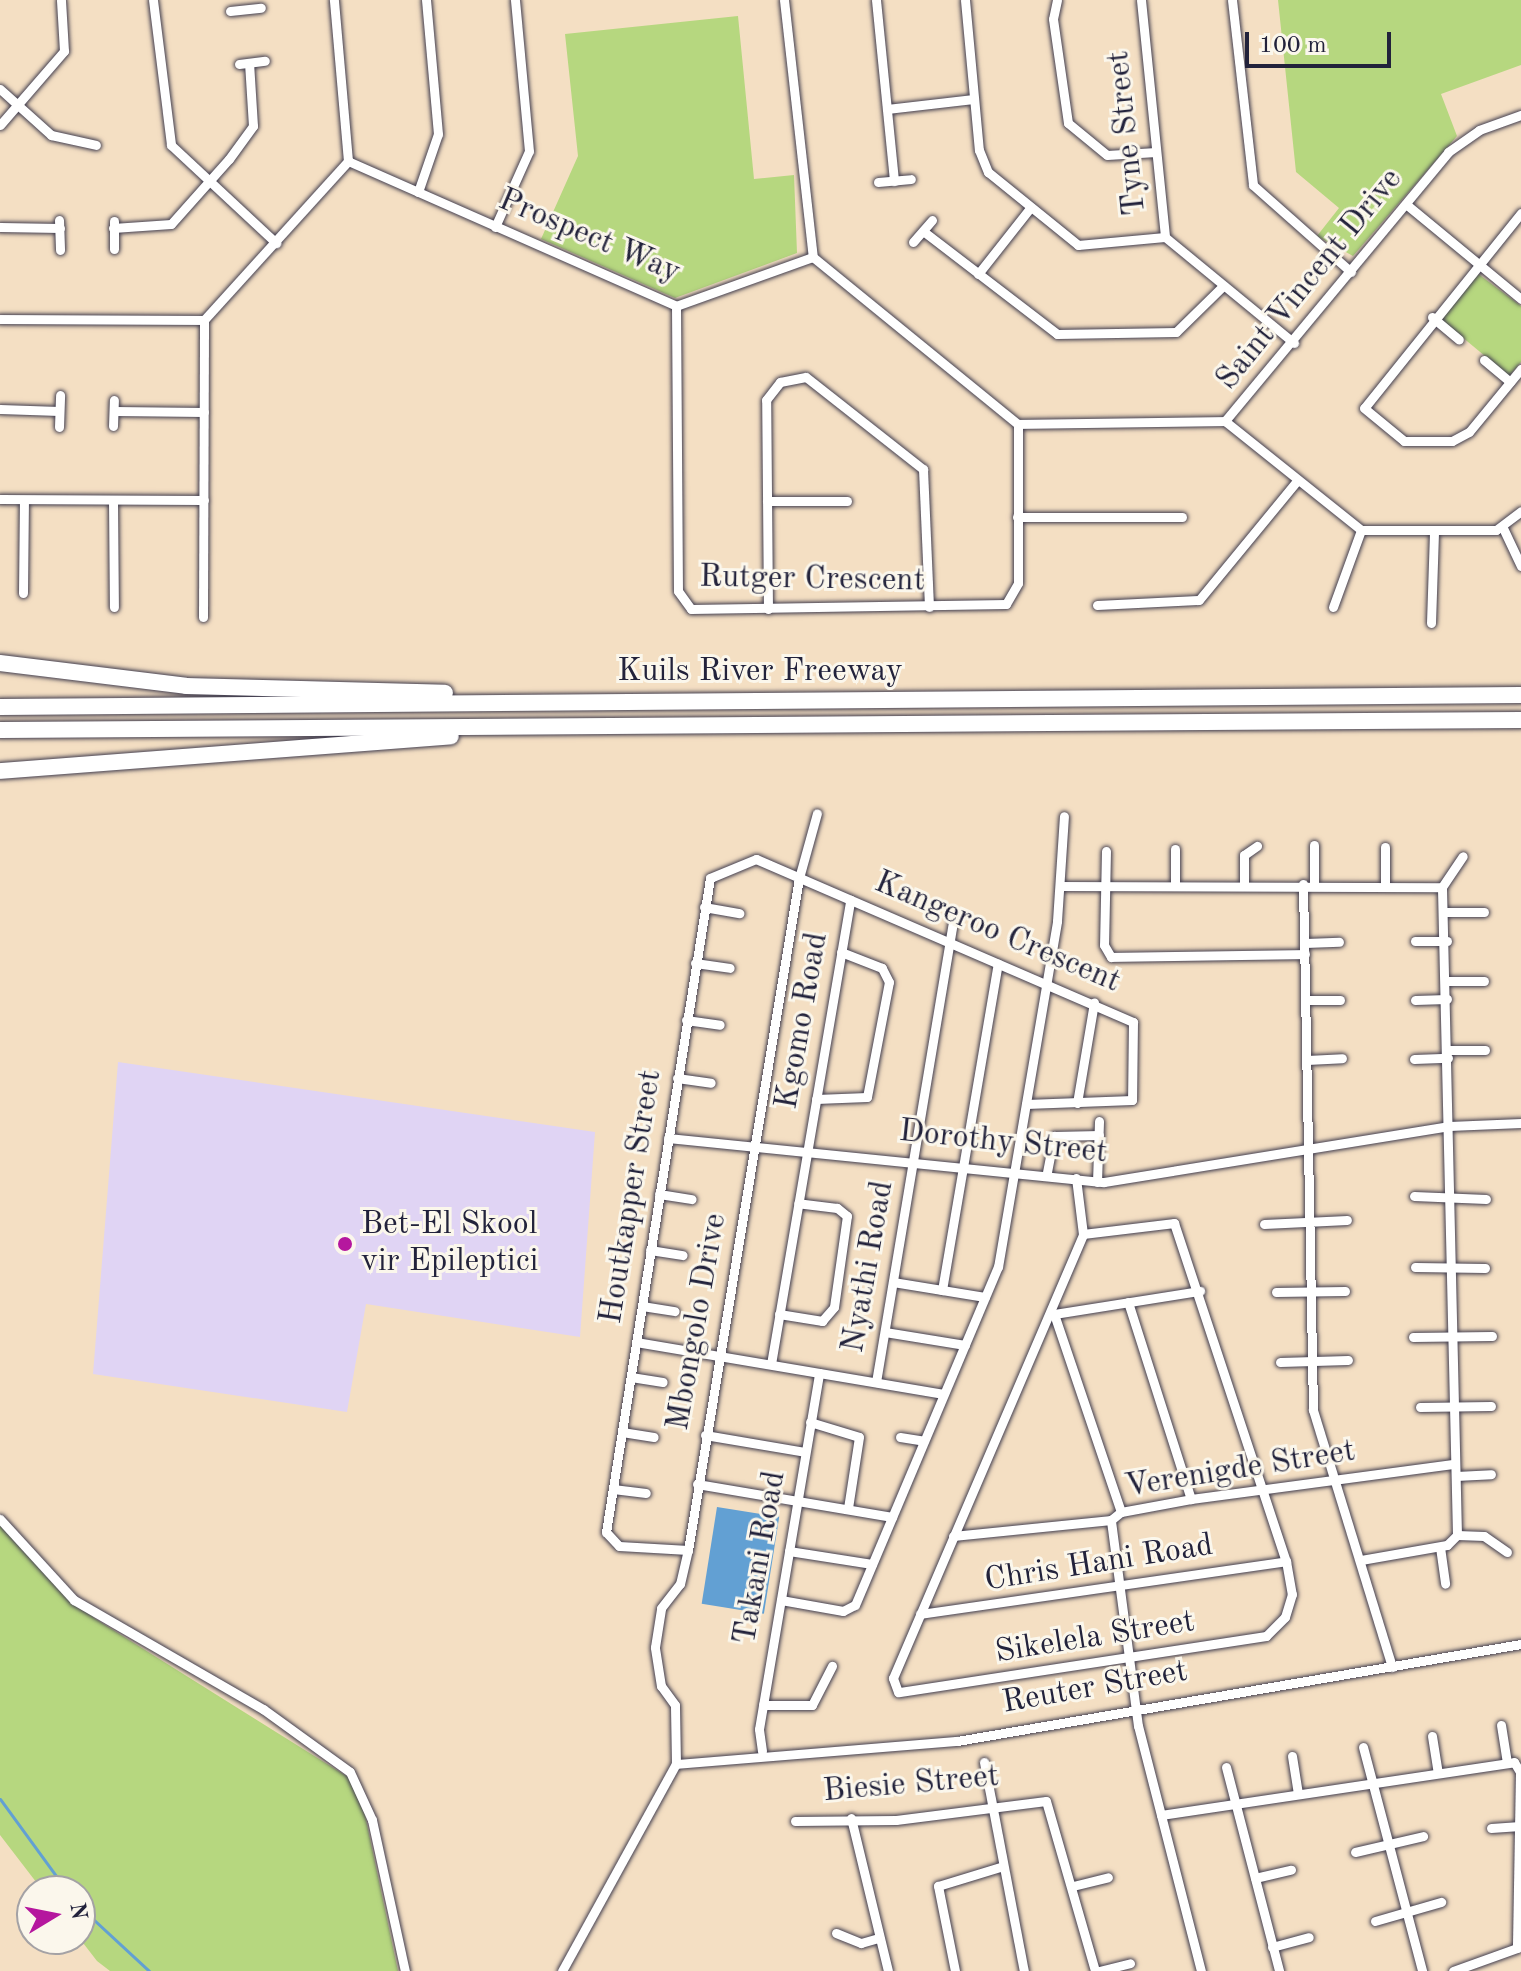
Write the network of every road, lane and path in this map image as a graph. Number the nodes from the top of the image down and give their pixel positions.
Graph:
1 (61, 0) edge
2 (153, 0) edge
3 (334, 0) edge
4 (426, 0) edge
5 (515, 0) edge
6 (784, 0) edge
7 (876, 0) edge
8 (965, 0) edge
9 (1057, 0) edge
10 (1141, 0) edge
11 (1232, 0) edge
12 (244, 4) edge
13 (261, 8) dead end
14 (230, 11) dead end
15 (265, 61) dead end
16 (0, 89) edge
17 (973, 99) junction
18 (18, 106) junction
19 (887, 109) junction
20 (1521, 115) edge
21 (0, 125) edge
22 (96, 145) dead end
23 (1156, 152) junction
24 (348, 161) junction
25 (911, 179) dead end
26 (894, 181) junction
27 (208, 182) junction
28 (878, 182) dead end
29 (418, 192) junction
30 (1407, 205) junction
31 (1031, 207) junction
32 (1521, 213) edge
33 (932, 220) dead end
34 (0, 227) edge
35 (495, 227) junction
36 (923, 231) junction
37 (1165, 237) junction
38 (913, 242) dead end
39 (276, 243) junction
40 (114, 249) dead end
41 (60, 250) dead end
42 (813, 257) junction
43 (1476, 262) junction
44 (1351, 272) junction
45 (978, 274) junction
46 (1223, 286) junction
47 (1521, 299) edge
48 (676, 306) junction
49 (1432, 317) junction
50 (0, 319) edge
51 (204, 320) junction
52 (1459, 340) dead end
53 (1294, 343) junction
54 (1484, 360) dead end
55 (1521, 369) edge
56 (1510, 382) junction
57 (60, 395) dead end
58 (114, 400) dead end
59 (0, 409) edge
60 (59, 411) junction
61 (114, 411) junction
62 (204, 412) junction
63 (1225, 421) junction
64 (1018, 424) junction
65 (113, 426) dead end
66 (59, 427) dead end
67 (1296, 482) junction
68 (0, 499) edge
69 (24, 500) junction
70 (113, 500) junction
71 (204, 500) junction
72 (767, 501) junction
73 (847, 501) dead end
74 (1521, 511) edge
75 (1017, 517) junction
76 (1182, 517) dead end
77 (1503, 528) junction
78 (1361, 530) junction
79 (1434, 531) junction
80 (1521, 566) edge
81 (23, 593) dead end
82 (1097, 605) dead end
83 (114, 607) dead end
84 (929, 607) junction
85 (1333, 607) dead end
86 (768, 609) junction
87 (203, 617) dead end
88 (1431, 623) dead end
89 (0, 663) edge
90 (1521, 695) edge
91 (502, 702) junction
92 (0, 707) edge
93 (1521, 720) edge
94 (499, 727) junction
95 (0, 730) edge
96 (0, 771) edge
97 (817, 813) dead end
98 (1064, 816) dead end
99 (1314, 845) dead end
100 (1257, 846) dead end
101 (1385, 847) dead end
102 (1175, 849) dead end
103 (1106, 851) dead end
104 (1463, 856) dead end
105 (799, 878) junction
106 (1385, 883) junction
107 (1244, 884) junction
108 (1309, 884) junction
109 (1105, 885) junction
110 (1175, 885) junction
111 (1062, 886) junction
112 (1442, 887) junction
113 (850, 900) junction
114 (704, 907) junction
115 (1446, 912) junction
116 (1484, 912) dead end
117 (739, 913) dead end
118 (954, 917) dead end
119 (1415, 941) dead end
120 (1447, 941) junction
121 (1339, 942) dead end
122 (950, 943) junction
123 (1305, 948) junction
124 (841, 952) junction
125 (695, 963) junction
126 (998, 964) junction
127 (730, 968) dead end
128 (1447, 981) junction
129 (1484, 981) dead end
130 (1047, 983) junction
131 (1447, 999) junction
132 (1306, 1000) junction
133 (1340, 1000) dead end
134 (1415, 1000) dead end
135 (1094, 1002) junction
136 (686, 1020) junction
137 (720, 1025) dead end
138 (1485, 1050) dead end
139 (1448, 1054) junction
140 (1342, 1058) dead end
141 (1414, 1059) dead end
142 (1307, 1060) junction
143 (677, 1078) junction
144 (711, 1083) dead end
145 (816, 1099) junction
146 (1077, 1103) junction
147 (1026, 1104) junction
148 (1099, 1121) dead end
149 (1521, 1123) edge
150 (1449, 1126) junction
151 (1099, 1135) junction
152 (668, 1138) junction
153 (754, 1146) junction
154 (1308, 1149) junction
155 (807, 1151) junction
156 (913, 1160) junction
157 (964, 1165) junction
158 (1015, 1170) junction
159 (1047, 1172) junction
160 (1076, 1178) junction
161 (1097, 1182) junction
162 (659, 1194) junction
163 (1414, 1196) dead end
164 (1450, 1198) junction
165 (692, 1199) dead end
166 (1486, 1199) dead end
167 (798, 1203) junction
168 (1347, 1220) dead end
169 (1309, 1222) junction
170 (1264, 1224) dead end
171 (1083, 1234) junction
172 (650, 1250) junction
173 (683, 1255) dead end
174 (1415, 1267) dead end
175 (1451, 1268) junction
176 (1485, 1268) dead end
177 (893, 1282) junction
178 (942, 1290) junction
179 (1200, 1291) junction
180 (1345, 1291) dead end
181 (1276, 1292) dead end
182 (1311, 1292) junction
183 (985, 1297) junction
184 (1128, 1302) junction
185 (642, 1306) junction
186 (675, 1311) dead end
187 (779, 1314) junction
188 (1054, 1314) junction
189 (885, 1332) junction
190 (1453, 1336) junction
191 (1492, 1336) dead end
192 (1413, 1337) dead end
193 (636, 1342) junction
194 (965, 1345) junction
195 (719, 1356) junction
196 (1348, 1360) dead end
197 (1280, 1362) dead end
198 (1312, 1362) junction
199 (771, 1364) junction
200 (819, 1373) junction
201 (631, 1377) junction
202 (663, 1382) dead end
203 (876, 1382) junction
204 (944, 1394) junction
205 (1491, 1406) dead end
206 (1420, 1407) dead end
207 (1454, 1407) junction
208 (810, 1422) junction
209 (622, 1432) junction
210 (705, 1435) junction
211 (654, 1437) dead end
212 (900, 1437) dead end
213 (924, 1441) junction
214 (805, 1452) junction
215 (1455, 1464) junction
216 (1491, 1474) dead end
217 (1456, 1476) junction
218 (1335, 1479) junction
219 (697, 1484) junction
220 (613, 1489) junction
221 (1264, 1489) junction
222 (646, 1493) dead end
223 (1191, 1499) junction
224 (797, 1500) junction
225 (848, 1508) junction
226 (1121, 1512) junction
227 (892, 1517) junction
228 (0, 1519) edge
229 (1111, 1520) junction
230 (1457, 1535) junction
231 (953, 1536) junction
232 (1440, 1547) junction
233 (688, 1550) junction
234 (789, 1551) junction
235 (1507, 1552) dead end
236 (1361, 1560) junction
237 (1286, 1561) junction
238 (872, 1564) junction
239 (1445, 1584) dead end
240 (1118, 1587) junction
241 (781, 1600) junction
242 (920, 1614) junction
243 (1521, 1644) edge
244 (1130, 1659) junction
245 (832, 1666) dead end
246 (1392, 1667) junction
247 (763, 1705) junction
248 (1137, 1705) junction
249 (1501, 1725) dead end
250 (1432, 1736) dead end
251 (1363, 1747) dead end
252 (762, 1751) junction
253 (1292, 1756) dead end
254 (1507, 1761) junction
255 (984, 1762) dead end
256 (676, 1764) junction
257 (1226, 1767) dead end
258 (1438, 1772) junction
259 (1371, 1782) junction
260 (1298, 1793) junction
261 (1232, 1803) junction
262 (990, 1805) junction
263 (1161, 1815) junction
264 (851, 1818) junction
265 (795, 1821) dead end
266 (1520, 1826) edge
267 (1491, 1828) dead end
268 (1423, 1836) dead end
269 (1389, 1844) junction
270 (1355, 1852) dead end
271 (1000, 1867) junction
272 (1291, 1870) dead end
273 (1108, 1877) dead end
274 (1255, 1878) junction
275 (1073, 1886) junction
276 (1441, 1902) dead end
277 (1407, 1912) junction
278 (1375, 1921) dead end
279 (836, 1933) dead end
280 (1309, 1937) dead end
281 (879, 1938) junction
282 (1272, 1947) junction
283 (1130, 1963) dead end
284 (405, 1971) edge
285 (562, 1971) edge
286 (888, 1971) edge
287 (955, 1971) edge
288 (1024, 1971) edge
289 (1097, 1971) edge
290 (1201, 1971) edge
291 (1279, 1971) edge
292 (1422, 1971) edge
293 (1453, 1971) edge

1 - 18 street
2 - 27 street
3 - 24 street
4 - 29 street
5 - 35 street
6 - 42 street
7 - 19 street
8 - 17 street
9 - 23 street
10 - 23 street, Tyne Street
11 - 44 street
12 - 13 street
12 - 14 street
15 - 27 street
16 - 18 street
17 - 19 street
17 - 31 street
18 - 21 street
18 - 22 street
19 - 26 street
20 - 30 street, Saint Vincent Drive
23 - 37 street, Tyne Street
24 - 29 street, Prospect Way
24 - 39 street
25 - 26 street
26 - 28 street
27 - 39 street
27 - 40 street
29 - 35 street, Prospect Way
30 - 43 street
30 - 44 street, Saint Vincent Drive
31 - 37 street
31 - 45 street
32 - 43 street
33 - 36 street
34 - 41 street
35 - 48 street, Prospect Way
36 - 38 street
36 - 45 street
37 - 46 street, Tyne Street
39 - 51 street
42 - 48 street, Prospect Way
42 - 64 street
43 - 47 street
43 - 49 street
44 - 53 street, Saint Vincent Drive
45 - 46 street
46 - 53 street, Tyne Street
48 - 86 street, Rutger Crescent
49 - 52 street
49 - 56 street
50 - 51 street
51 - 62 street
53 - 63 street, Saint Vincent Drive
54 - 56 street
55 - 56 street
57 - 60 street
58 - 61 street
59 - 60 street
60 - 66 street
61 - 62 street
61 - 65 street
62 - 71 street
63 - 64 street, Saint Vincent Drive
63 - 67 street
64 - 75 street, Rutger Crescent
67 - 78 street
67 - 82 street
68 - 69 street
69 - 70 street
69 - 81 street
70 - 71 street
70 - 83 street
71 - 87 street
72 - 73 street
72 - 84 street
72 - 86 street
74 - 77 street
75 - 76 street
75 - 84 street, Rutger Crescent
77 - 79 street
77 - 80 street
78 - 79 street
78 - 85 street
79 - 88 street
84 - 86 street, Rutger Crescent
89 - 91 highway
90 - 91 highway, Kuils River Freeway
91 - 92 highway, Kuils River Freeway
93 - 94 highway, Kuils River Freeway
94 - 95 highway, Kuils River Freeway
94 - 96 highway
97 - 105 street, Mbongolo Drive
98 - 111 street
99 - 108 street
100 - 107 street
101 - 106 street
102 - 110 street
103 - 109 street
104 - 112 street
105 - 113 street, Kangeroo Crescent
105 - 114 street, Houtkapper Street
105 - 153 street, Mbongolo Drive
106 - 108 street
106 - 112 street
107 - 108 street
107 - 110 street
108 - 123 street
109 - 110 street
109 - 111 street
109 - 123 street
111 - 130 street
112 - 115 street
113 - 122 street, Kangeroo Crescent
113 - 124 street, Kgomo Road
114 - 117 street
114 - 125 street, Houtkapper Street
115 - 116 street
115 - 120 street
118 - 122 street, Nyathi Road
119 - 120 street
120 - 128 street
121 - 123 street
122 - 126 street, Kangeroo Crescent
122 - 156 street, Nyathi Road
123 - 132 street
124 - 145 street, Kgomo Road
124 - 145 street
125 - 127 street
125 - 136 street, Houtkapper Street
126 - 130 street, Kangeroo Crescent
126 - 157 street
128 - 129 street
128 - 131 street
130 - 135 street, Kangeroo Crescent
130 - 147 street
131 - 134 street
131 - 139 street
132 - 133 street
132 - 142 street
135 - 146 street
135 - 146 street, Kangeroo Crescent
136 - 137 street
136 - 143 street, Houtkapper Street
138 - 139 street
139 - 141 street
139 - 150 street
140 - 142 street
142 - 154 street
143 - 144 street
143 - 152 street, Houtkapper Street
145 - 155 street, Kgomo Road
146 - 147 street, Kangeroo Crescent
147 - 158 street
148 - 151 street
149 - 150 street, Dorothy Street
150 - 154 street, Dorothy Street
150 - 164 street
151 - 159 street
151 - 161 street
152 - 153 street, Dorothy Street
152 - 162 street, Houtkapper Street
153 - 155 street, Dorothy Street
153 - 195 street, Mbongolo Drive
154 - 161 street, Dorothy Street
154 - 169 street
155 - 156 street, Dorothy Street
155 - 167 street, Kgomo Road
156 - 157 street, Dorothy Street
156 - 177 street, Nyathi Road
157 - 158 street, Dorothy Street
157 - 178 street
158 - 159 street, Dorothy Street
158 - 183 street
159 - 160 street, Dorothy Street
160 - 161 street, Dorothy Street
160 - 171 street, Sikelela Street
162 - 165 street
162 - 172 street, Houtkapper Street
163 - 164 street
164 - 166 street
164 - 175 street
167 - 187 street, Kgomo Road
167 - 187 street
168 - 169 street
169 - 170 street
169 - 182 street
171 - 179 street, Sikelela Street
171 - 188 street, Sikelela Street
172 - 173 street
172 - 185 street, Houtkapper Street
174 - 175 street
175 - 176 street
175 - 190 street
177 - 178 street
177 - 189 street, Nyathi Road
178 - 183 street
179 - 184 street
179 - 221 street, Sikelela Street
180 - 182 street
181 - 182 street
182 - 198 street
183 - 194 street
184 - 188 street
184 - 223 street
185 - 186 street
185 - 193 street, Houtkapper Street
187 - 199 street, Kgomo Road
188 - 226 street
188 - 231 street, Sikelela Street
189 - 194 street
189 - 203 street, Nyathi Road
190 - 191 street
190 - 192 street
190 - 207 street
193 - 195 street
193 - 201 street, Houtkapper Street
194 - 204 street
195 - 199 street
195 - 210 street, Mbongolo Drive
196 - 198 street
197 - 198 street
198 - 218 street
199 - 200 street
200 - 203 street
200 - 208 street, Takani Road
201 - 202 street
201 - 209 street, Houtkapper Street
203 - 204 street
204 - 213 street
205 - 207 street
206 - 207 street
207 - 215 street
208 - 214 street, Takani Road
208 - 225 street
209 - 211 street
209 - 220 street, Houtkapper Street
210 - 214 street
210 - 219 street, Mbongolo Drive
212 - 213 street
213 - 227 street
214 - 224 street, Takani Road
215 - 217 street
215 - 218 street, Verenigde Street
216 - 217 street
217 - 230 street
218 - 221 street, Verenigde Street
218 - 236 street
219 - 224 street
219 - 233 street, Mbongolo Drive
220 - 222 street
220 - 233 street, Houtkapper Street
221 - 223 street, Verenigde Street
221 - 237 street, Sikelela Street
223 - 226 street, Verenigde Street
224 - 225 street
224 - 234 street, Takani Road
225 - 227 street
226 - 229 street, Verenigde Street
227 - 238 street
228 - 284 street
229 - 231 street
229 - 240 street, Verenigde Street
230 - 232 street
230 - 235 street
231 - 242 street, Sikelela Street
232 - 236 street
232 - 239 street
233 - 256 street, Mbongolo Drive
234 - 238 street
234 - 241 street, Takani Road
236 - 246 street
237 - 240 street, Chris Hani Road
237 - 244 street, Sikelela Street
238 - 241 street
240 - 242 street, Chris Hani Road
240 - 244 street, Verenigde Street
241 - 247 street, Takani Road
242 - 244 street, Sikelela Street
243 - 246 street, Reuter Street
244 - 248 street, Verenigde Street
245 - 247 street
246 - 248 street, Reuter Street
247 - 252 street, Takani Road
248 - 252 street, Reuter Street
248 - 263 street, Verenigde Street
249 - 254 street
250 - 258 street
251 - 259 street
252 - 256 street, Reuter Street
253 - 260 street
254 - 258 street
254 - 266 street
255 - 262 street
256 - 285 street
257 - 261 street
258 - 259 street
259 - 260 street
259 - 269 street
260 - 261 street
261 - 263 street
261 - 274 street
262 - 264 street, Biesie Street
262 - 271 street
262 - 275 street, Biesie Street
263 - 290 street, Verenigde Street
264 - 265 street, Biesie Street
264 - 281 street
266 - 267 street
266 - 293 street
268 - 269 street
269 - 270 street
269 - 277 street
271 - 287 street
271 - 288 street
272 - 274 street
273 - 275 street
274 - 282 street
275 - 289 street, Biesie Street
276 - 277 street
277 - 278 street
277 - 292 street
279 - 281 street
280 - 282 street
281 - 286 street
282 - 291 street
283 - 289 street

